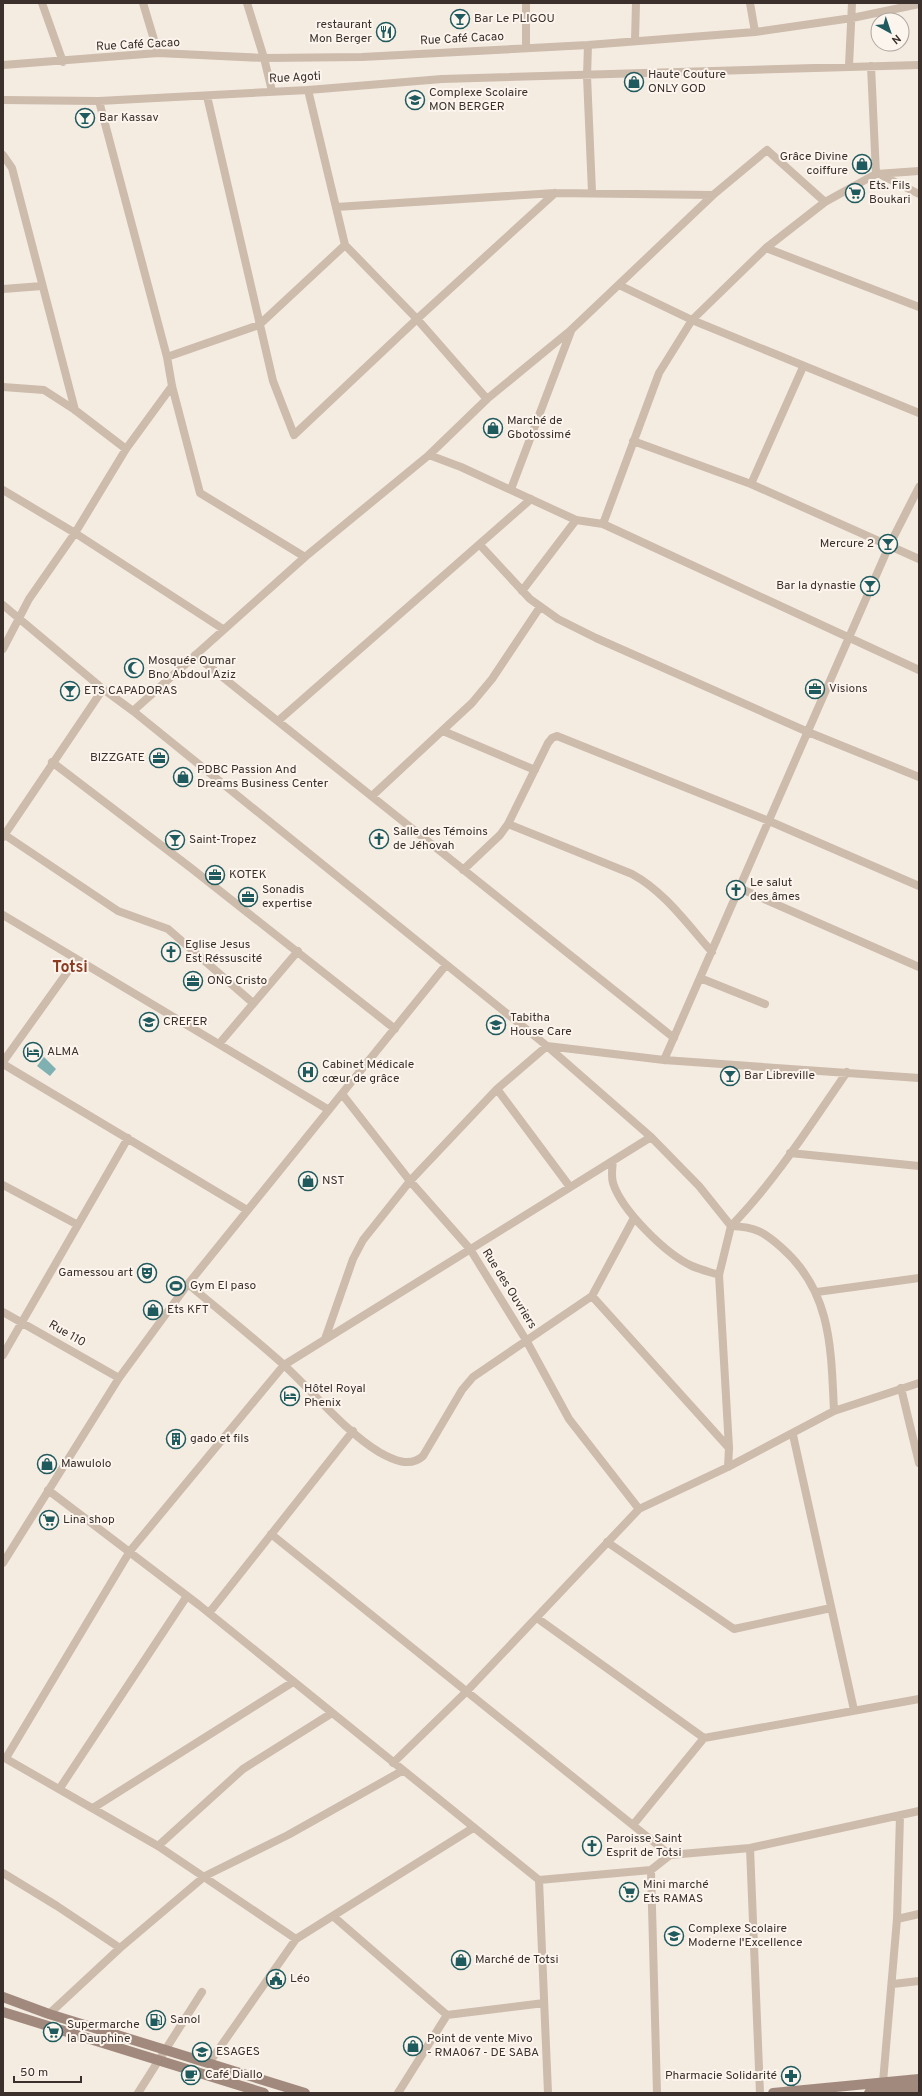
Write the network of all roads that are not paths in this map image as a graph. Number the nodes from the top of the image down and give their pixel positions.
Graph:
1 (42, 3) edge
2 (143, 3) edge
3 (247, 3) edge
4 (526, 3) edge
5 (636, 3) edge
6 (750, 3) edge
7 (852, 3) edge
8 (919, 4) edge
9 (852, 18) junction
10 (756, 32) junction
11 (635, 40) junction
12 (588, 45) junction
13 (526, 48) junction
14 (158, 53) junction
15 (264, 58) junction
16 (63, 62) junction
17 (3, 65) edge
18 (919, 65) edge
19 (849, 66) junction
20 (871, 66) junction
21 (587, 76) junction
22 (308, 90) junction
23 (272, 91) junction
24 (207, 96) junction
25 (3, 100) edge
26 (99, 101) junction
27 (3, 155) edge
28 (919, 171) edge
29 (878, 174) junction
30 (592, 192) junction
31 (555, 193) junction
32 (713, 194) junction
33 (919, 194) edge
34 (826, 202) junction
35 (336, 207) junction
36 (345, 245) junction
37 (766, 248) junction
38 (619, 285) junction
39 (42, 286) junction
40 (3, 289) edge
41 (919, 307) edge
42 (417, 319) junction
43 (692, 320) junction
44 (259, 325) junction
45 (571, 330) junction
46 (167, 356) junction
47 (803, 367) junction
48 (172, 386) junction
49 (3, 387) edge
50 (487, 399) junction
51 (75, 410) junction
52 (919, 413) edge
53 (633, 441) junction
54 (126, 449) junction
55 (429, 455) junction
56 (751, 484) junction
57 (919, 487) edge
58 (511, 489) junction
59 (3, 490) edge
60 (531, 499) junction
61 (576, 520) junction
62 (603, 524) junction
63 (75, 533) junction
64 (480, 545) junction
65 (889, 546) junction
66 (305, 557) junction
67 (919, 559) edge
68 (522, 592) junction
69 (3, 605) edge
70 (540, 607) junction
71 (19, 618) junction
72 (223, 629) junction
73 (849, 638) junction
74 (3, 649) edge
75 (196, 655) junction
76 (919, 670) edge
77 (103, 689) junction
78 (133, 711) junction
79 (278, 721) junction
80 (443, 731) junction
81 (808, 732) junction
82 (52, 762) junction
83 (535, 770) junction
84 (919, 777) edge
85 (372, 796) junction
86 (769, 821) junction
87 (508, 824) junction
88 (4, 836) edge
89 (463, 870) junction
90 (919, 886) edge
91 (739, 888) junction
92 (3, 915) edge
93 (298, 951) junction
94 (712, 952) junction
95 (76, 960) junction
96 (446, 966) junction
97 (919, 967) edge
98 (700, 978) junction
99 (253, 1003) junction
100 (765, 1004) dead end
101 (395, 1029) junction
102 (674, 1038) junction
103 (219, 1044) junction
104 (547, 1046) junction
105 (664, 1060) junction
106 (3, 1063) edge
107 (847, 1072) junction
108 (918, 1077) edge
109 (497, 1089) junction
110 (342, 1094) junction
111 (329, 1110) junction
112 (652, 1137) junction
113 (128, 1138) junction
114 (790, 1153) junction
115 (613, 1162) junction
116 (919, 1166) edge
117 (410, 1181) junction
118 (3, 1185) edge
119 (570, 1187) junction
120 (247, 1210) junction
121 (634, 1218) junction
122 (78, 1225) junction
123 (731, 1226) junction
124 (470, 1249) junction
125 (719, 1275) junction
126 (919, 1278) edge
127 (188, 1284) junction
128 (817, 1292) junction
129 (592, 1296) junction
130 (3, 1312) edge
131 (22, 1323) junction
132 (325, 1339) junction
133 (526, 1340) junction
134 (3, 1355) edge
135 (284, 1365) junction
136 (119, 1378) junction
137 (919, 1383) edge
138 (901, 1388) junction
139 (834, 1411) junction
140 (353, 1431) junction
141 (793, 1435) junction
142 (729, 1448) junction
143 (919, 1463) edge
144 (728, 1467) junction
145 (48, 1490) junction
146 (639, 1508) junction
147 (271, 1534) junction
148 (607, 1542) junction
149 (130, 1551) junction
150 (3, 1563) edge
151 (187, 1596) junction
152 (831, 1608) junction
153 (209, 1613) junction
154 (537, 1618) junction
155 (293, 1682) junction
156 (466, 1692) junction
157 (919, 1699) edge
158 (854, 1710) junction
159 (332, 1713) junction
160 (704, 1738) junction
161 (5, 1758) edge
162 (393, 1763) junction
163 (402, 1771) junction
164 (60, 1788) junction
165 (93, 1808) junction
166 (919, 1811) edge
167 (900, 1816) junction
168 (633, 1825) junction
169 (474, 1828) junction
170 (158, 1846) junction
171 (750, 1848) junction
172 (670, 1855) junction
173 (651, 1870) junction
174 (3, 1873) edge
175 (206, 1876) junction
176 (538, 1880) junction
177 (919, 1914) edge
178 (334, 1917) junction
179 (897, 1919) junction
180 (296, 1939) junction
181 (120, 1948) junction
182 (919, 1981) edge
183 (893, 1984) junction
184 (202, 1992) dead end
185 (3, 1997) edge
186 (544, 2004) junction
187 (3, 2012) edge
188 (49, 2014) junction
189 (447, 2015) junction
190 (165, 2051) junction
191 (160, 2061) junction
192 (209, 2063) junction
193 (919, 2079) edge
194 (883, 2082) junction
195 (919, 2089) edge
196 (810, 2091) edge
197 (138, 2093) edge
198 (264, 2093) edge
199 (305, 2093) edge
200 (398, 2093) edge
201 (548, 2093) edge
202 (657, 2093) edge
203 (760, 2093) edge
204 (774, 2093) edge
205 (869, 2093) edge

1 - 16 street
2 - 14 street
3 - 15 street
4 - 13 street
5 - 11 street
6 - 10 street
7 - 9 street
8 - 9 street, Rue Café Cacao
9 - 10 street, Rue Café Cacao
9 - 19 street
10 - 11 street, Rue Café Cacao
11 - 12 street, Rue Café Cacao
12 - 13 street, Rue Café Cacao
12 - 21 street
13 - 15 street, Rue Café Cacao
14 - 15 street, Rue Café Cacao
14 - 16 street, Rue Café Cacao
15 - 23 street
16 - 17 street, Rue Café Cacao
18 - 20 street, Rue Agoti
19 - 20 street, Rue Agoti
19 - 21 street, Rue Agoti
20 - 29 street
21 - 22 street, Rue Agoti
21 - 30 street
22 - 23 street, Rue Agoti
22 - 35 street
23 - 24 street, Rue Agoti
24 - 26 street, Rue Agoti
24 - 44 street
25 - 26 street, Rue Agoti
26 - 46 street
27 - 39 street
28 - 29 street
29 - 33 street
29 - 34 street
30 - 31 street
30 - 32 street
31 - 35 street
31 - 42 street
32 - 34 street
32 - 38 street
34 - 37 street
35 - 36 street
36 - 42 street
36 - 44 street
37 - 41 street
37 - 43 street
38 - 43 street
38 - 45 street
39 - 40 street
39 - 51 street
42 - 44 street
42 - 50 street
43 - 47 street
43 - 53 street
44 - 46 street
45 - 50 street
45 - 58 street
46 - 48 street
47 - 52 street
47 - 56 street
48 - 54 street
48 - 66 street
49 - 51 street
50 - 55 street
51 - 54 street
53 - 56 street
53 - 62 street
54 - 63 street
55 - 58 street
55 - 66 street
56 - 65 street
57 - 65 street
58 - 60 street
59 - 63 street
60 - 61 street
60 - 64 street
61 - 62 street
61 - 68 street
62 - 73 street
63 - 71 street
63 - 72 street
64 - 68 street
64 - 79 street
65 - 67 street
65 - 73 street
66 - 72 street
68 - 70 street
69 - 71 street
70 - 80 street
70 - 81 street
71 - 74 street
71 - 77 street
72 - 75 street
73 - 76 street
73 - 81 street
75 - 78 street
75 - 79 street
77 - 78 street
77 - 82 street
78 - 96 street
79 - 85 street
80 - 83 street
80 - 85 street
81 - 84 street
81 - 86 street
82 - 88 street
82 - 93 street
83 - 86 street
83 - 87 street
85 - 89 street
86 - 90 street
86 - 91 street
87 - 89 street
87 - 94 street
88 - 99 street
89 - 102 street
91 - 94 street
91 - 97 street
92 - 95 street
93 - 99 street
93 - 101 street
94 - 98 street
95 - 103 street
95 - 106 street
96 - 101 street
96 - 104 street
98 - 100 street
98 - 102 street
99 - 103 street
101 - 110 street
102 - 105 street
103 - 111 street
104 - 105 street
104 - 109 street
104 - 112 street
105 - 107 street
106 - 113 street
107 - 108 street
107 - 114 street
109 - 117 street
109 - 119 street
110 - 111 street
110 - 117 street, Rue des Ouvriers
111 - 120 street
112 - 115 street
112 - 123 street
113 - 120 street
113 - 122 street
114 - 116 street
114 - 123 street
115 - 119 street
115 - 121 street
117 - 124 street, Rue des Ouvriers
117 - 132 street
118 - 122 street
119 - 124 street
120 - 127 street
121 - 125 street
121 - 129 street
122 - 131 street
123 - 125 street
123 - 128 street
124 - 132 street
124 - 133 street, Rue des Ouvriers
125 - 142 street
126 - 128 street
127 - 135 street
127 - 136 street
128 - 139 street
129 - 133 street
129 - 142 street
130 - 131 street, Rue 110
131 - 134 street
131 - 136 street, Rue 110
132 - 135 street
133 - 140 street
133 - 146 street, Rue des Ouvriers
135 - 140 street
135 - 149 street
136 - 145 street
137 - 138 street
138 - 139 street
138 - 143 street
139 - 141 street
140 - 147 street
141 - 144 street
141 - 152 street
142 - 144 street
144 - 146 street
145 - 149 street
145 - 150 street
146 - 148 street
147 - 153 street
147 - 156 street
148 - 152 street
148 - 154 street
149 - 151 street
149 - 161 street
151 - 153 street
151 - 164 street
152 - 158 street
153 - 155 street
154 - 156 street
154 - 160 street
155 - 159 street
155 - 165 street
156 - 162 street
156 - 168 street
157 - 158 street
158 - 160 street
159 - 162 street
159 - 170 street
160 - 168 street
161 - 164 street
162 - 163 street
163 - 169 street
163 - 175 street
164 - 165 street
165 - 170 street
166 - 167 street
167 - 171 street
167 - 179 street
168 - 172 street
169 - 176 street
169 - 178 street
170 - 175 street
171 - 172 street
171 - 203 street
172 - 173 street
173 - 176 street
173 - 202 street
174 - 181 street
175 - 180 street
175 - 181 street
176 - 186 street
177 - 179 street
178 - 180 street
178 - 189 street
179 - 183 street
180 - 192 street
181 - 188 street
182 - 183 street
183 - 194 street
184 - 190 street
185 - 188 main road
186 - 189 street
186 - 201 street
187 - 191 main road
188 - 190 main road
189 - 200 street
190 - 191 street
190 - 192 main road
191 - 197 street
191 - 198 main road
192 - 199 main road
193 - 194 main road
194 - 196 main road
195 - 205 main road
196 - 204 main road

